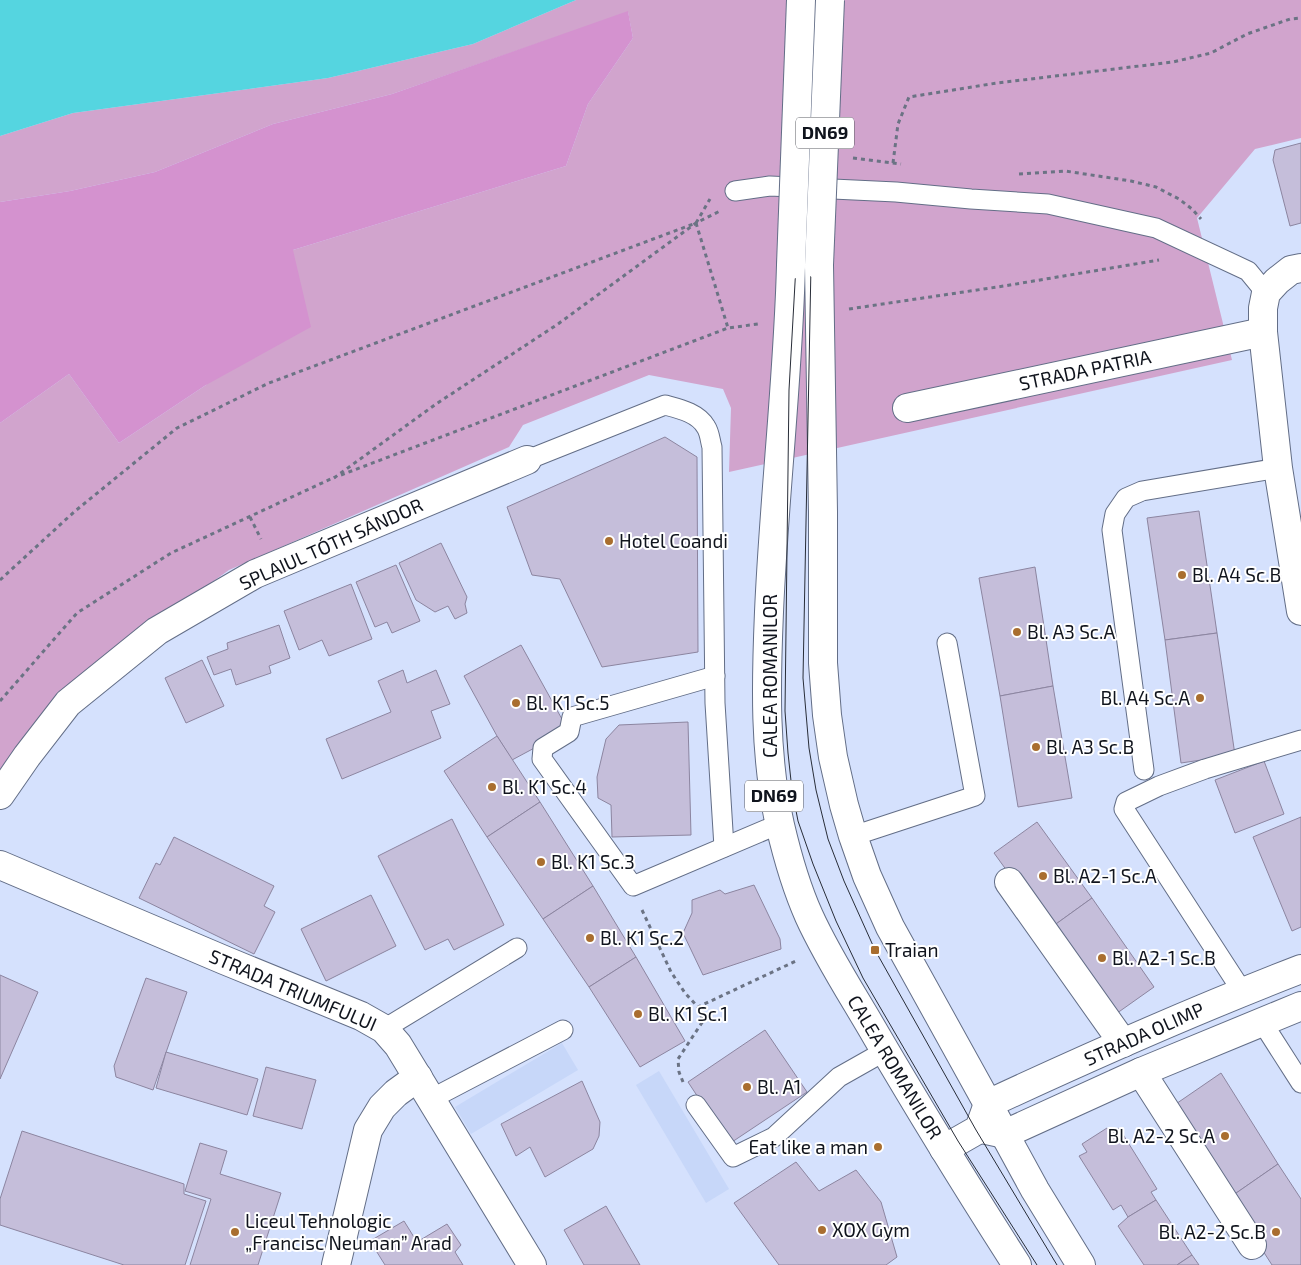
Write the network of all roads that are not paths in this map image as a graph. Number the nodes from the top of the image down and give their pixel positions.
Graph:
1 (801, 0) edge
2 (830, 0) edge
3 (735, 191) dead end
4 (1296, 269) edge
5 (1266, 293) junction
6 (1263, 332) junction
7 (907, 408) dead end
8 (527, 460) joint
9 (1278, 468) junction
10 (1301, 611) edge
11 (947, 643) dead end
12 (714, 676) junction
13 (1301, 740) edge
14 (1144, 770) dead end
15 (0, 794) edge
16 (779, 824) junction
17 (854, 836) junction
18 (724, 847) junction
19 (0, 865) edge
20 (1009, 882) dead end
21 (517, 948) dead end
22 (1301, 969) edge
23 (1242, 991) junction
24 (1301, 1006) edge
25 (1262, 1022) junction
26 (384, 1029) junction
27 (563, 1030) dead end
28 (1123, 1043) junction
29 (885, 1051) junction
30 (1141, 1072) junction
31 (1301, 1083) edge
32 (425, 1088) junction
33 (696, 1105) road end
34 (991, 1122) junction
35 (944, 1149) junction
36 (1252, 1246) dead end
37 (336, 1265) edge
38 (532, 1265) edge
39 (1017, 1265) edge
40 (1081, 1265) edge

1 - 16 street, CALEA ROMANILOR / DN69, bridge
2 - 17 street, DN69, bridge
3 - 5 lane
4 - 5 street
5 - 6 street
6 - 7 street, STRADA PATRIA
6 - 9 street
8 - 12 lane
8 - 15 street, SPLAIUL TÓTH SÁNDOR
9 - 10 street
9 - 14 lane
11 - 17 lane
12 - 18 lane
12 - 18 lane
13 - 23 lane
16 - 18 lane
16 - 29 street, CALEA ROMANILOR / DN69
17 - 34 street, DN69
19 - 26 street, STRADA TRIUMFULUI
20 - 28 street
21 - 26 lane
22 - 23 street, STRADA OLIMP
23 - 28 street, STRADA OLIMP
24 - 25 street, STRADA OLIMP
25 - 30 street, STRADA OLIMP
25 - 31 lane
26 - 32 street, STRADA TRIUMFULUI
27 - 32 lane
28 - 34 street, STRADA OLIMP
29 - 33 lane
29 - 35 street, CALEA ROMANILOR / DN69
30 - 34 street, STRADA OLIMP
30 - 36 street
32 - 37 street
32 - 38 street, STRADA TRIUMFULUI
34 - 35 street
34 - 40 street, DN69
35 - 39 street, CALEA ROMANILOR / DN69

